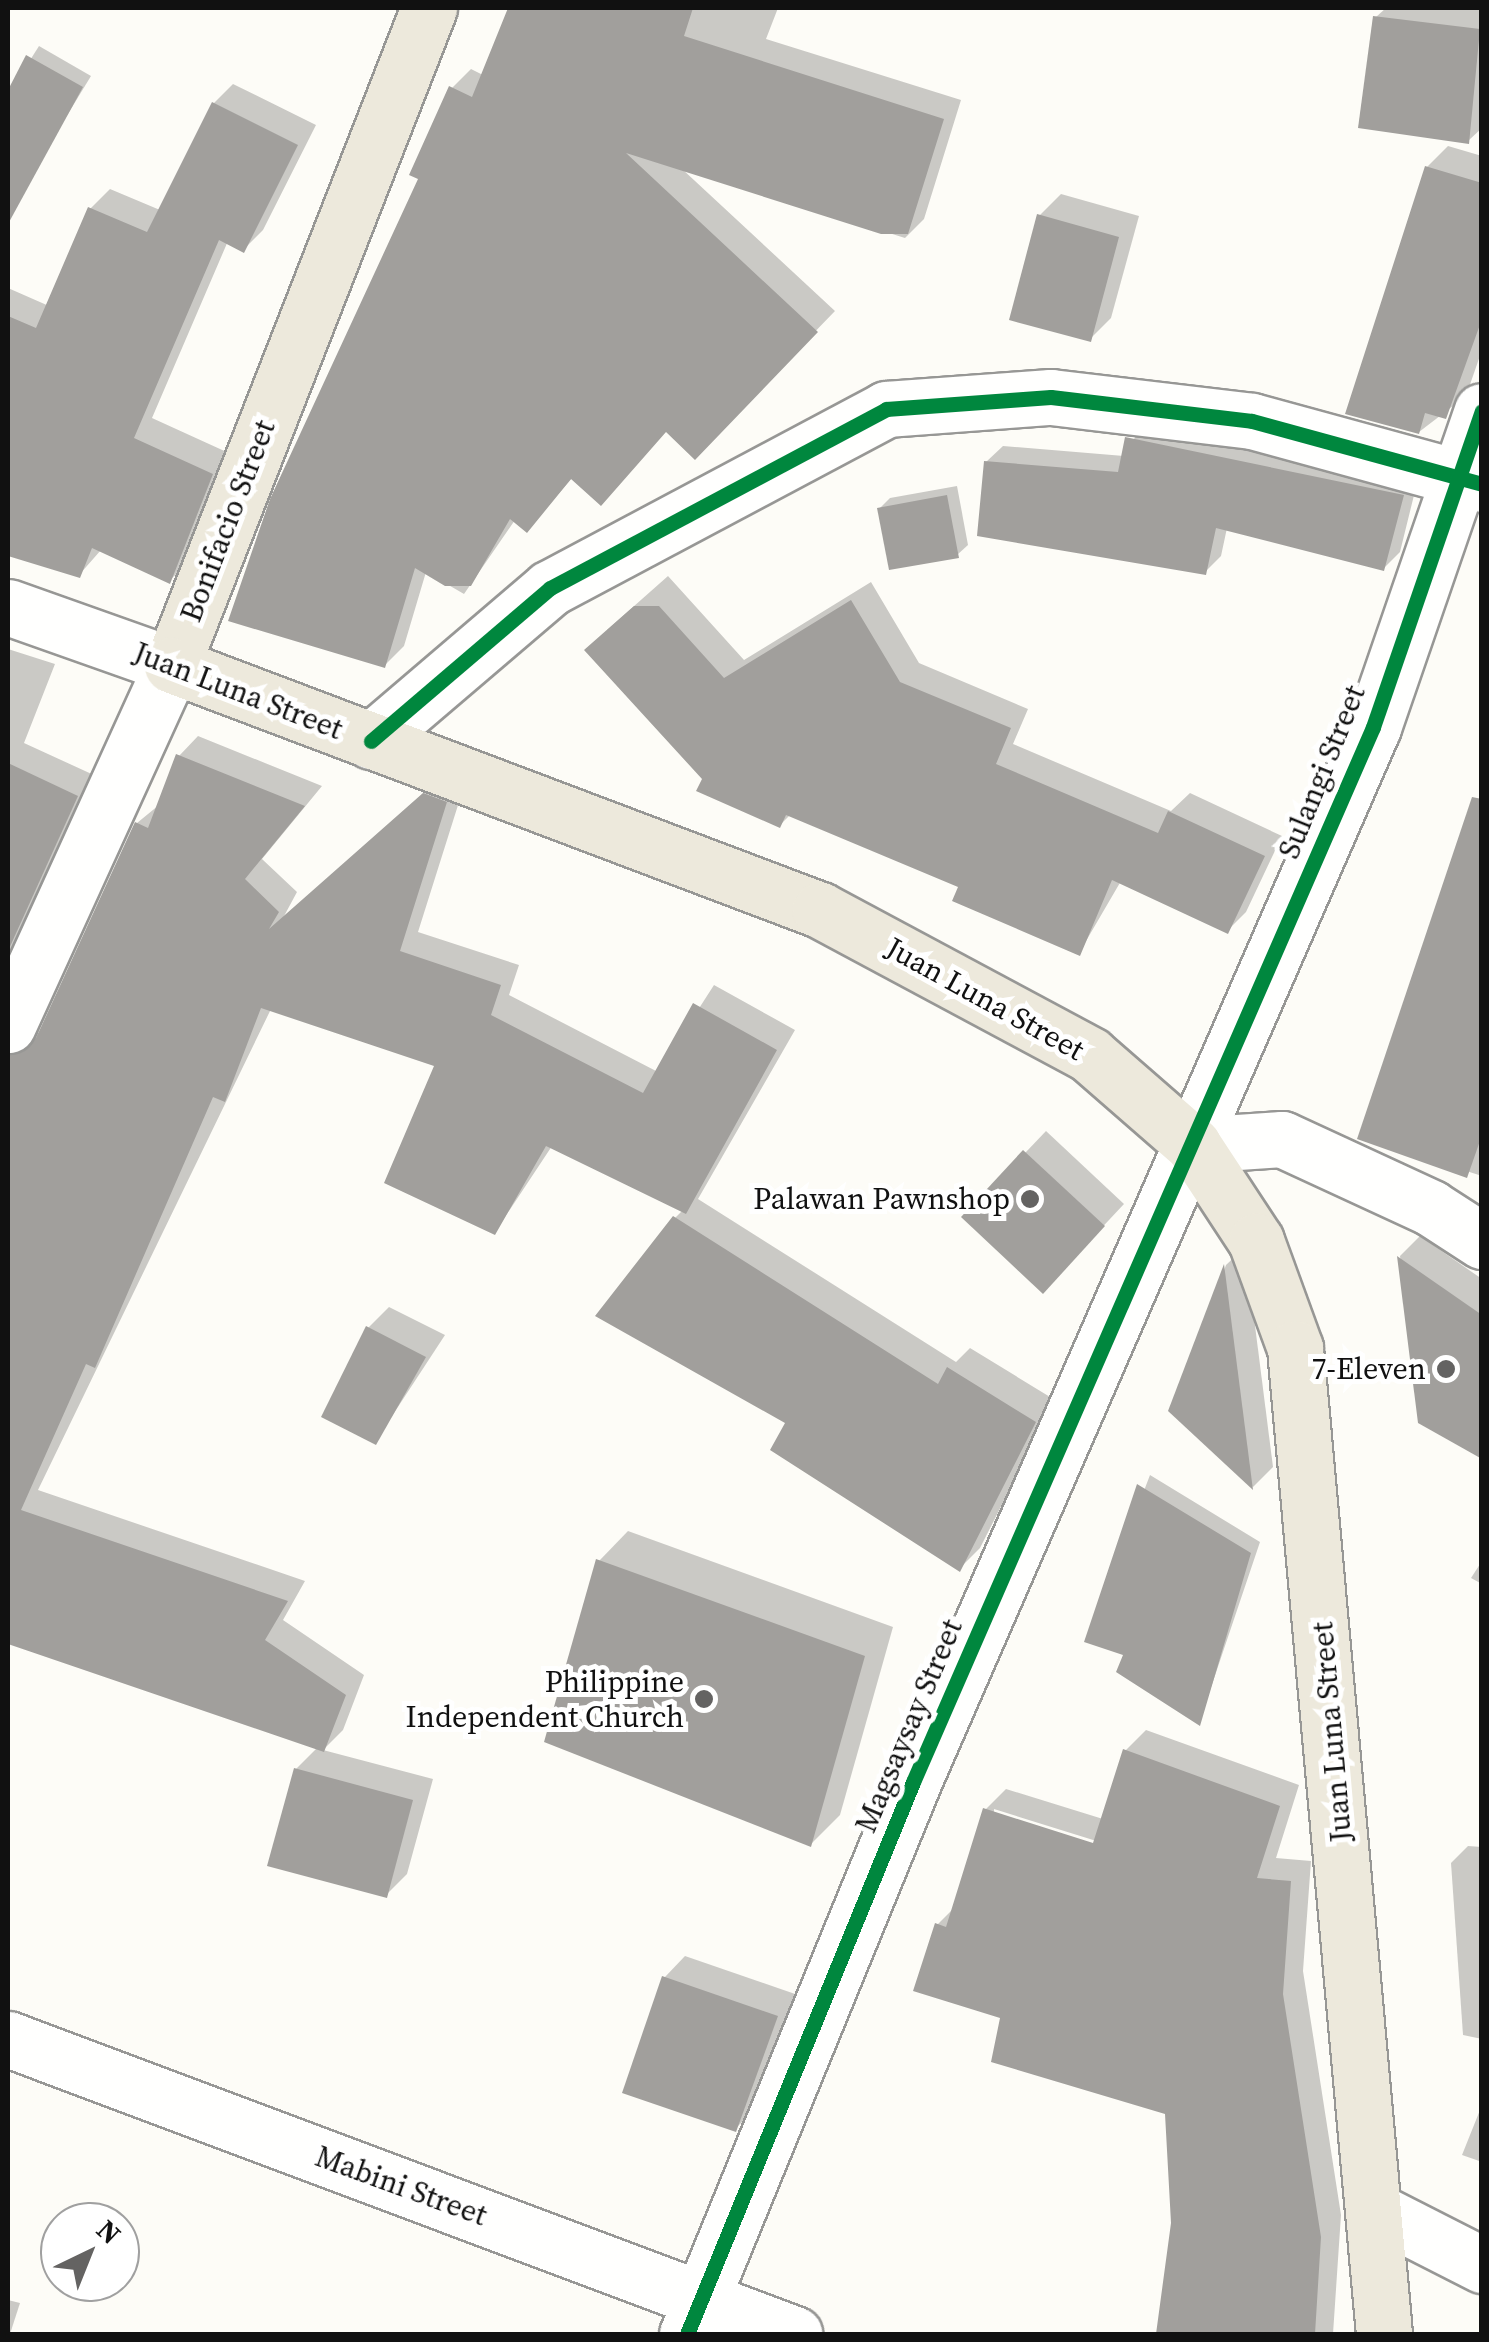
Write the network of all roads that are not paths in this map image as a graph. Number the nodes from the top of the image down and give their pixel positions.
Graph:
1 (429, 8) edge
2 (1482, 411) edge
3 (1470, 481) edge
4 (8, 607) edge
5 (172, 665) junction
6 (371, 741) junction
7 (8, 1026) edge
8 (1194, 1145) junction
9 (1482, 1241) edge
10 (8, 2040) edge
11 (1378, 2212) junction
12 (1482, 2265) edge
13 (694, 2316) edge
14 (794, 2334) edge
15 (1384, 2334) edge

1 - 5 main road, Bonifacio Street
2 - 3 street, Sulangi Street
3 - 6 street
3 - 8 street, Sulangi Street
4 - 5 street, Juan Luna Street
5 - 6 main road, Juan Luna Street
5 - 7 street, Bonifacio Street
6 - 8 main road, Juan Luna Street
8 - 9 street
8 - 11 main road, Juan Luna Street
8 - 13 street, Magsaysay Street
10 - 13 street, Mabini Street
11 - 12 street
11 - 15 main road, Juan Luna Street
13 - 14 street, Mabini Street

